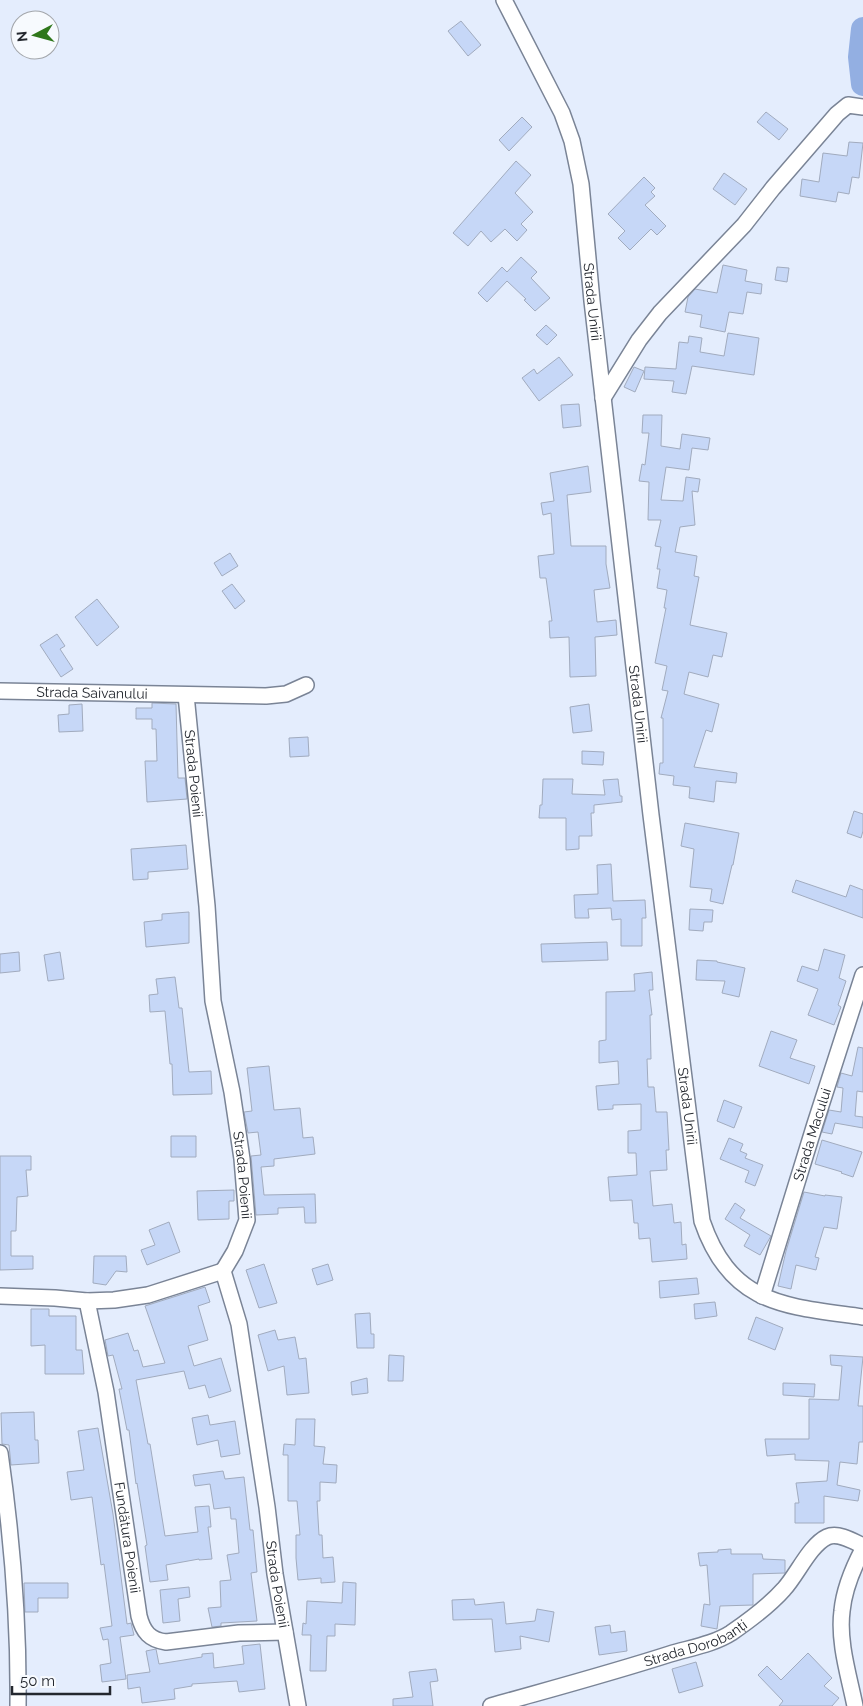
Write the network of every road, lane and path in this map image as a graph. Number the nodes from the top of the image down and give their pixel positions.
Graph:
1 (504, 0) edge
2 (863, 106) edge
3 (603, 398) junction
4 (306, 685) dead end
5 (0, 692) edge
6 (186, 695) junction
7 (863, 975) edge
8 (223, 1271) junction
9 (0, 1296) edge
10 (762, 1296) junction
11 (87, 1301) junction
12 (863, 1317) edge
13 (0, 1453) edge
14 (863, 1547) edge
15 (286, 1632) junction
16 (18, 1706) edge
17 (298, 1706) edge
18 (491, 1706) edge
19 (855, 1706) edge

1 - 3 street, Strada Unirii
2 - 3 street
3 - 10 street, Strada Unirii
4 - 6 street, Strada Saivanului
5 - 6 street, Strada Saivanului
6 - 8 street, Strada Poienii
7 - 10 street, Strada Macului
8 - 11 street
8 - 15 street, Strada Poienii
9 - 11 street
10 - 12 street, Strada Unirii
11 - 15 street, Fundătura Poienii
13 - 16 street
14 - 18 street, Strada Dorobanți
14 - 19 street
15 - 17 street, Strada Poienii

